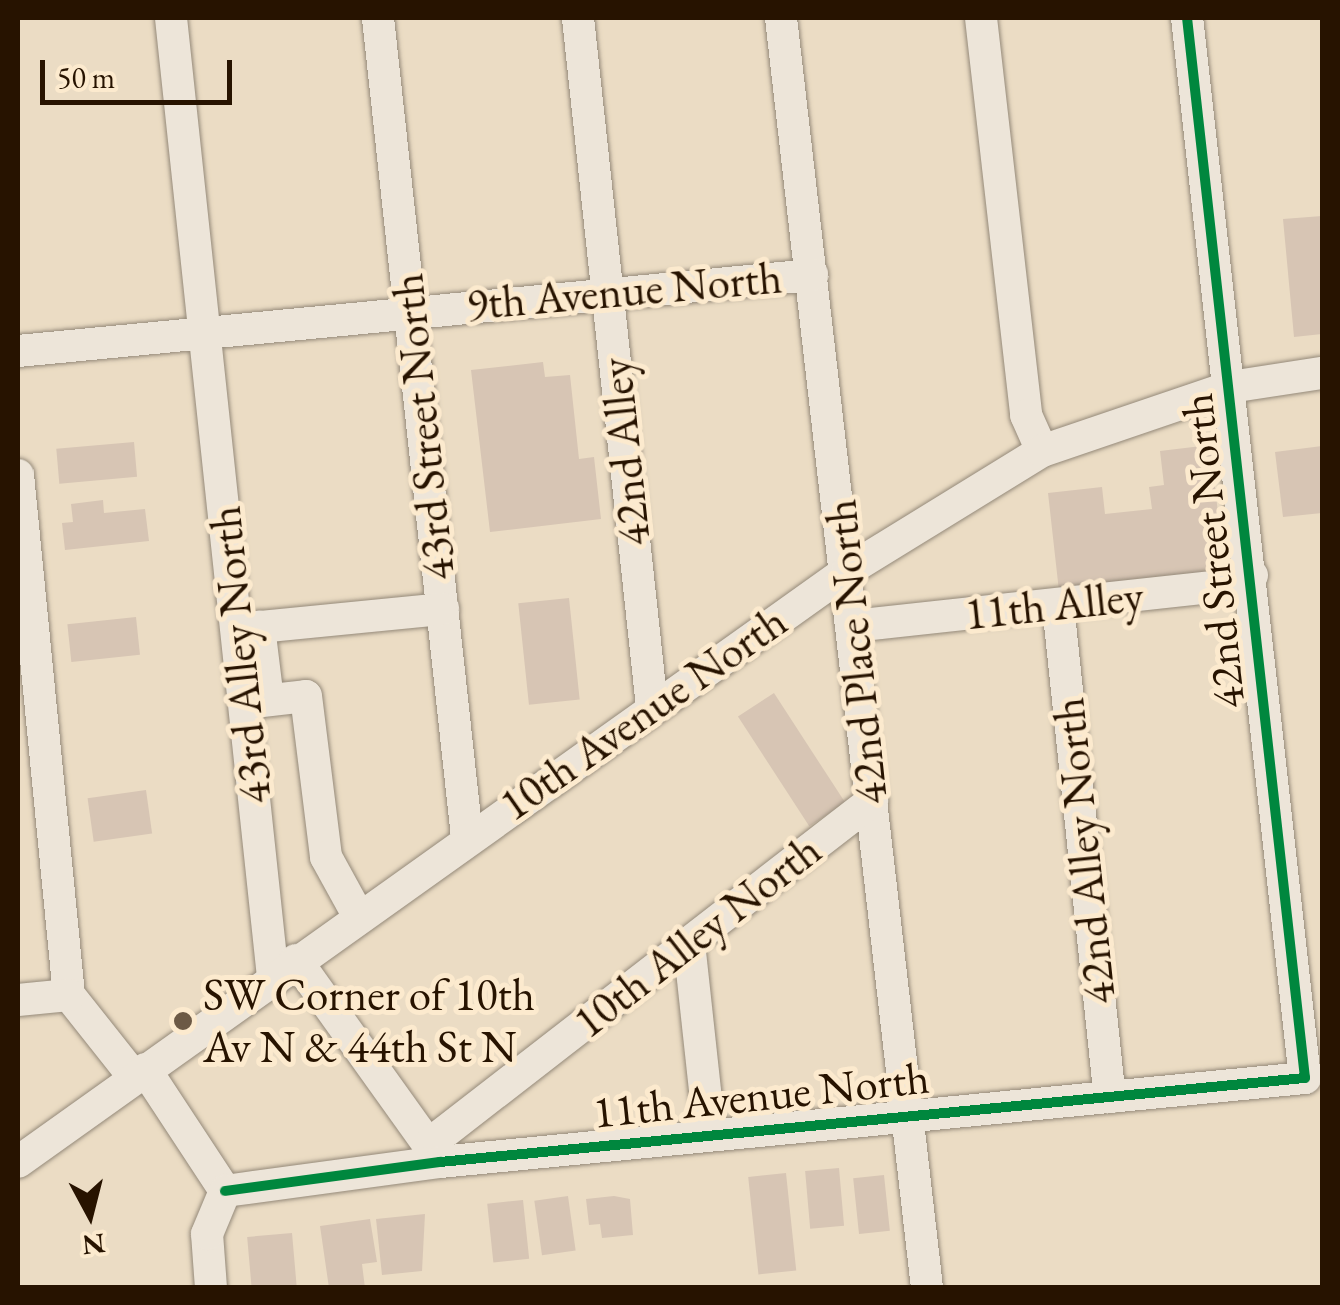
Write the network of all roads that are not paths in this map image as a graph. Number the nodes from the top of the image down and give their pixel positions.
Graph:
1 (172, 18) edge
2 (378, 18) edge
3 (578, 18) edge
4 (781, 18) edge
5 (981, 18) edge
6 (1188, 18) edge
7 (812, 275) junction
8 (609, 294) junction
9 (410, 310) junction
10 (204, 333) junction
11 (18, 350) edge
12 (1322, 373) edge
13 (1230, 387) junction
14 (1042, 451) junction
15 (18, 475) edge
16 (847, 571) junction
17 (1252, 575) junction
18 (1058, 605) junction
19 (442, 609) junction
20 (853, 626) junction
21 (256, 702) junction
22 (652, 707) junction
23 (872, 801) junction
24 (467, 837) junction
25 (359, 916) junction
26 (689, 943) junction
27 (285, 969) junction
28 (70, 995) junction
29 (18, 1000) edge
30 (140, 1073) junction
31 (1305, 1078) joint
32 (1110, 1097) junction
33 (908, 1115) junction
34 (710, 1135) junction
35 (434, 1154) junction
36 (18, 1162) edge
37 (226, 1191) junction
38 (211, 1288) edge
39 (927, 1288) edge

1 - 10 street, 43rd Alley North
2 - 9 street, 43rd Street North
3 - 8 street, 42nd Alley
4 - 7 street, 42nd Place North
5 - 14 street
6 - 13 street, 42nd Street North
7 - 8 street, 9th Avenue North
7 - 16 street, 42nd Place North
8 - 9 street, 9th Avenue North
8 - 22 street, 42nd Alley
9 - 10 street, 9th Avenue North
9 - 19 street, 43rd Street North
10 - 11 street, 9th Avenue North
10 - 21 street, 43rd Alley North
12 - 13 street, 10th Avenue North
13 - 14 street, 10th Avenue North
13 - 17 street, 42nd Street North
14 - 16 street, 10th Avenue North
15 - 28 street
16 - 20 street, 42nd Place North
16 - 22 street, 10th Avenue North
17 - 18 street, 11th Alley
17 - 31 street, 42nd Street North
18 - 20 street, 11th Alley
18 - 32 street, 42nd Alley North
19 - 21 street
19 - 24 street, 43rd Street North
20 - 23 street, 42nd Place North
21 - 25 street
21 - 27 street, 43rd Alley North
22 - 24 street, 10th Avenue North
23 - 26 street, 10th Alley North
23 - 33 street, 42nd Place North
24 - 25 street, 10th Avenue North
25 - 27 street, 10th Avenue North
26 - 34 street
26 - 35 street, 10th Alley North
27 - 30 street, 10th Avenue North
27 - 35 street, 43rd Alley North
28 - 29 street
28 - 30 street
30 - 36 street, 10th Avenue North
30 - 37 street
31 - 32 street, 11th Avenue North
32 - 33 street, 11th Avenue North
33 - 34 street, 11th Avenue North
33 - 39 street, 42nd Place North
34 - 35 street, 11th Avenue North
35 - 37 street, 11th Avenue North
37 - 38 street

